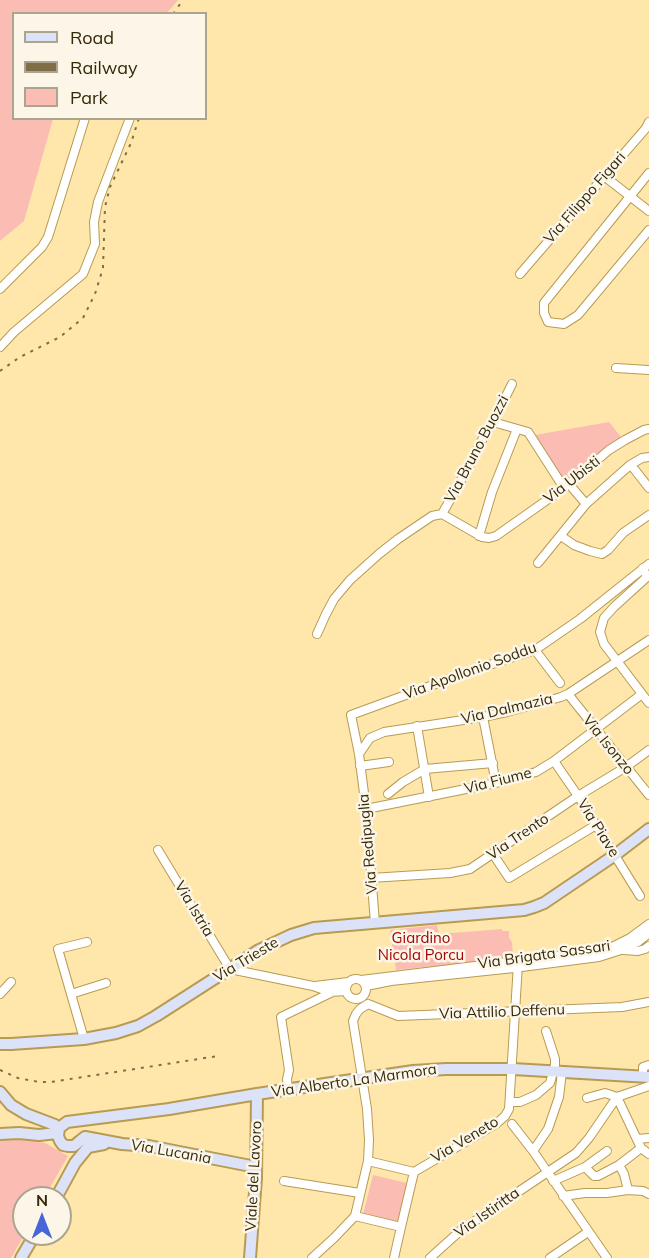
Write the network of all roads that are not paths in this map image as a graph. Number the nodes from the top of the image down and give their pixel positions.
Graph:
1 (84, 120) edge
2 (129, 120) edge
3 (649, 122) edge
4 (649, 173) edge
5 (604, 176) junction
6 (629, 196) junction
7 (649, 211) edge
8 (649, 230) edge
9 (520, 274) dead end
10 (0, 289) edge
11 (0, 348) edge
12 (616, 368) dead end
13 (649, 370) edge
14 (512, 384) dead end
15 (493, 422) junction
16 (517, 429) junction
17 (649, 429) edge
18 (649, 457) edge
19 (630, 465) junction
20 (567, 486) junction
21 (649, 488) edge
22 (586, 504) junction
23 (442, 514) junction
24 (649, 515) edge
25 (479, 536) junction
26 (561, 536) junction
27 (538, 564) dead end
28 (646, 566) edge
29 (317, 634) dead end
30 (649, 640) edge
31 (535, 650) junction
32 (618, 661) junction
33 (560, 683) dead end
34 (568, 694) junction
35 (642, 694) junction
36 (649, 703) edge
37 (483, 717) junction
38 (417, 726) junction
39 (596, 729) junction
40 (649, 750) edge
41 (359, 754) junction
42 (554, 761) junction
43 (389, 762) dead end
44 (493, 763) junction
45 (360, 766) junction
46 (626, 767) junction
47 (424, 769) junction
48 (496, 783) junction
49 (388, 794) dead end
50 (649, 795) edge
51 (578, 796) junction
52 (429, 797) junction
53 (366, 809) junction
54 (596, 825) junction
55 (649, 829) edge
56 (158, 850) dead end
57 (494, 854) junction
58 (615, 855) junction
59 (371, 879) junction
60 (640, 896) dead end
61 (375, 923) junction
62 (649, 924) edge
63 (649, 933) edge
64 (87, 942) dead end
65 (649, 946) edge
66 (621, 950) junction
67 (518, 964) junction
68 (230, 969) junction
69 (11, 982) dead end
70 (106, 983) dead end
71 (313, 986) junction
72 (348, 986) junction
73 (364, 987) junction
74 (330, 992) junction
75 (0, 994) edge
76 (71, 994) junction
77 (352, 999) junction
78 (649, 1002) edge
79 (368, 1004) junction
80 (515, 1011) junction
81 (353, 1021) junction
82 (546, 1031) dead end
83 (84, 1039) junction
84 (3, 1044) edge
85 (649, 1065) edge
86 (513, 1069) junction
87 (558, 1072) junction
88 (363, 1078) junction
89 (647, 1080) edge
90 (288, 1090) junction
91 (1, 1093) edge
92 (257, 1094) junction
93 (617, 1097) junction
94 (587, 1098) dead end
95 (510, 1102) junction
96 (26, 1110) junction
97 (69, 1121) junction
98 (512, 1124) dead end
99 (58, 1132) junction
100 (19, 1133) junction
101 (0, 1134) edge
102 (637, 1138) junction
103 (649, 1138) edge
104 (82, 1139) junction
105 (122, 1144) junction
106 (641, 1148) junction
107 (533, 1151) junction
108 (607, 1151) dead end
109 (649, 1153) edge
110 (368, 1161) junction
111 (75, 1163) junction
112 (619, 1165) junction
113 (256, 1167) junction
114 (585, 1167) junction
115 (414, 1172) junction
116 (547, 1172) junction
117 (284, 1180) dead end
118 (553, 1181) junction
119 (63, 1186) edge
120 (628, 1190) junction
121 (360, 1193) junction
122 (649, 1194) edge
123 (563, 1196) junction
124 (355, 1216) junction
125 (401, 1227) junction
126 (588, 1232) junction
127 (438, 1250) junction
128 (250, 1258) edge
129 (312, 1258) edge
130 (394, 1258) edge
131 (430, 1258) edge
132 (442, 1258) edge
133 (550, 1258) edge
134 (607, 1258) edge

1 - 10 street
2 - 11 street
3 - 5 street, Via Filippo Figari
4 - 6 street
5 - 6 street
5 - 9 street, Via Filippo Figari
6 - 7 street
6 - 8 street
12 - 13 street
14 - 15 street, Via Bruno Buozzi
15 - 16 street
15 - 23 street, Via Bruno Buozzi
16 - 20 street
16 - 25 street
17 - 20 street, Via Ubisti
18 - 19 street
19 - 21 street
19 - 22 street
20 - 22 street
20 - 25 street, Via Ubisti
22 - 26 street
23 - 25 street, Via Bruno Buozzi
23 - 29 street, Via Bruno Buozzi
24 - 26 street
26 - 27 street
28 - 31 street, Via Apollonio Soddu
28 - 32 street
30 - 32 street, Via Dalmazia
31 - 33 street
31 - 41 street, Via Apollonio Soddu
32 - 34 street, Via Dalmazia
32 - 35 street
34 - 37 street, Via Dalmazia
34 - 39 street, Via Isonzo
35 - 36 street
35 - 39 street, Via Fiume
37 - 38 street, Via Dalmazia
37 - 44 street
38 - 41 street, Via Dalmazia
38 - 47 street
39 - 42 street, Via Fiume
39 - 46 street, Via Isonzo
40 - 46 street, Via Trento
41 - 45 street, Via Redipuglia
42 - 48 street, Via Fiume
42 - 51 street, Via Piave
43 - 45 street
44 - 47 street
44 - 48 street
45 - 53 street, Via Redipuglia
46 - 50 street, Via Isonzo
46 - 51 street, Via Trento
47 - 49 street
47 - 52 street
48 - 52 street, Via Fiume
51 - 54 street, Via Piave
51 - 57 street, Via Trento
52 - 53 street, Via Fiume
53 - 59 street, Via Redipuglia
54 - 57 street
54 - 58 street, Via Piave
55 - 58 street, Via Trieste
56 - 68 street, Via Istria
57 - 59 street, Via Trento
58 - 60 street, Via Piave
58 - 61 street, Via Trieste
59 - 61 street, Via Redipuglia
61 - 68 street, Via Trieste
62 - 67 street, Via Brigata Sassari
63 - 66 street, Via Brigata Sassari
64 - 76 street
65 - 66 street, Via Brigata Sassari
66 - 67 street, Via Brigata Sassari
67 - 73 street, Via Brigata Sassari
67 - 80 street, Via Veneto
68 - 71 street
68 - 83 street, Via Trieste
69 - 75 street
70 - 76 street
71 - 72 street
71 - 74 street
72 - 73 street
72 - 74 street
72 - 77 street
73 - 77 street
73 - 79 street
74 - 90 street
76 - 83 street
77 - 81 street
78 - 80 street, Via Attilio Deffenu
79 - 80 street, Via Attilio Deffenu
79 - 81 street
80 - 86 street, Via Veneto
81 - 88 street
82 - 87 street
83 - 84 street, Via Trieste
85 - 89 street
86 - 87 street, Via Alberto La Marmora
86 - 88 street, Via Alberto La Marmora
86 - 95 street, Via Veneto
87 - 89 street, Via Alberto La Marmora
87 - 95 street
87 - 107 street
88 - 90 street, Via Alberto La Marmora
88 - 110 street
89 - 93 street
90 - 92 street, Via Alberto La Marmora
91 - 96 street
92 - 97 street, Via Alberto La Marmora
92 - 113 street, Viale del Lavoro
93 - 94 street
93 - 102 street
93 - 116 street, Via Istiritta
95 - 115 street, Via Veneto
96 - 97 street
96 - 99 street
96 - 100 street
97 - 99 street
97 - 104 street
98 - 107 street
99 - 100 street
99 - 104 street
100 - 101 street
102 - 103 street
102 - 106 street
104 - 105 street, Via Lucania
104 - 111 street
105 - 111 street
105 - 113 street, Via Lucania
106 - 109 street
106 - 112 street
107 - 116 street
108 - 114 street
110 - 115 street
110 - 121 street
111 - 119 street
112 - 114 street
112 - 120 street
113 - 128 street, Viale del Lavoro
114 - 118 street
115 - 125 street
116 - 118 street
116 - 127 street, Via Istiritta
117 - 121 street
118 - 123 street
120 - 122 street
120 - 123 street
121 - 124 street
123 - 126 street
124 - 125 street
124 - 129 street
125 - 130 street
126 - 133 street
126 - 134 street
127 - 131 street, Via Istiritta
127 - 132 street

